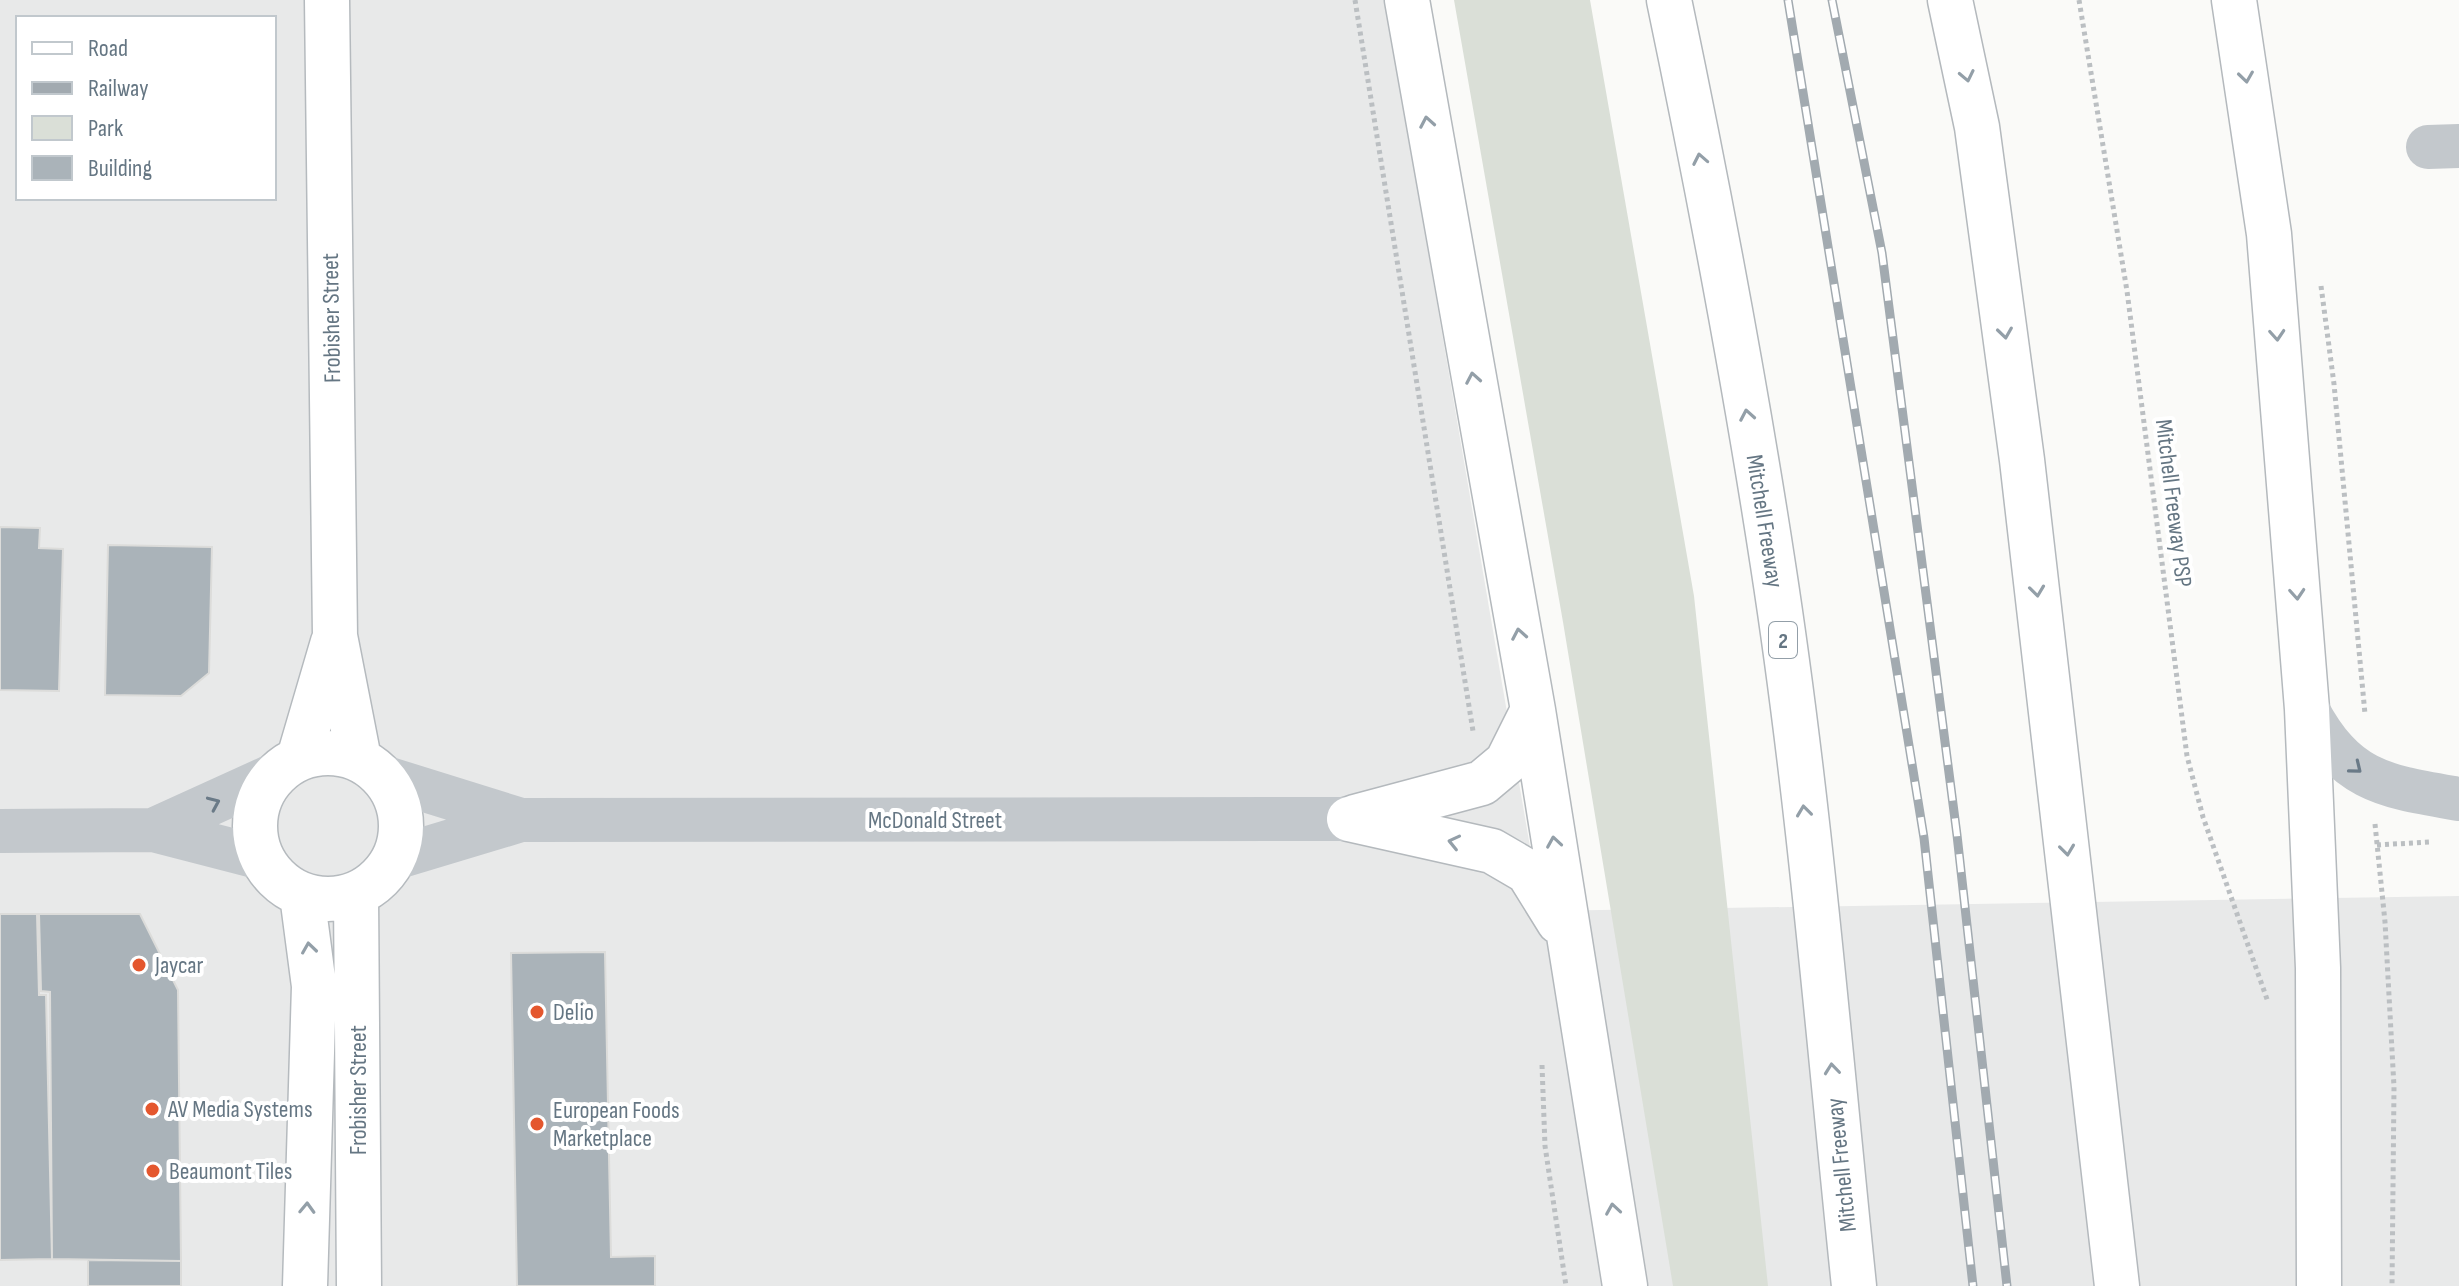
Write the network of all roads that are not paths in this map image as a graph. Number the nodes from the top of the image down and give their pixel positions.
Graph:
1 (327, 0) edge
2 (1407, 0) edge
3 (1669, 0) edge
4 (1950, 0) edge
5 (2234, 0) edge
6 (335, 636) junction
7 (2307, 709) junction
8 (1533, 710) junction
9 (287, 767) junction
10 (371, 768) junction
11 (2459, 799) edge
12 (1349, 819) junction
13 (521, 820) junction
14 (153, 830) junction
15 (0, 831) edge
16 (262, 858) junction
17 (395, 858) junction
18 (302, 895) junction
19 (356, 895) junction
20 (1571, 941) junction
21 (305, 1286) edge
22 (359, 1286) edge
23 (1625, 1286) edge
24 (1854, 1286) edge
25 (2117, 1286) edge
26 (2319, 1286) edge

1 - 6 main road, Frobisher Street
8 -> 2 main road
24 -> 3 main road, Mitchell Freeway / 2
4 -> 25 main road
5 -> 7 main road
6 - 9 main road, Frobisher Street
6 - 10 main road, Frobisher Street
7 -> 11 street
7 - 26 main road
8 - 12 main road
20 -> 8 main road
9 - 10 main road
14 -> 9 street
9 - 16 main road, Frobisher Street
10 - 13 street, McDonald Street
10 - 17 main road, Frobisher Street
12 - 13 street, McDonald Street
20 -> 12 main road
13 - 17 street, McDonald Street
14 - 15 street
14 - 16 street
16 - 18 main road
17 - 19 main road
18 - 19 main road
21 -> 18 main road, Frobisher Street
19 - 22 main road, Frobisher Street
23 -> 20 main road

